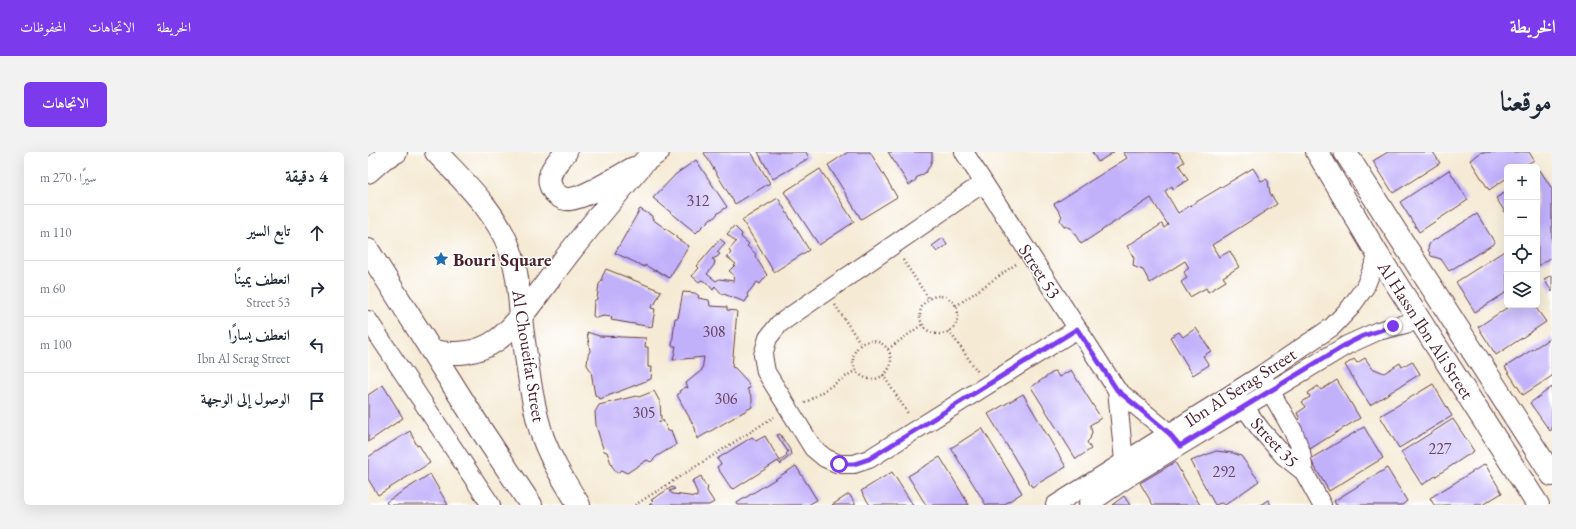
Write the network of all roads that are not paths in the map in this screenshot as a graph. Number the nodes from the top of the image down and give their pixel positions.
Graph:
1 (396, 152) edge
2 (436, 152) edge
3 (566, 152) edge
4 (964, 152) edge
5 (1317, 152) edge
6 (1345, 152) edge
7 (652, 157) edge
8 (368, 172) edge
9 (984, 183) junction
10 (368, 250) edge
11 (1378, 255) junction
12 (521, 315) junction
13 (368, 320) edge
14 (1421, 320) junction
15 (1077, 329) junction
16 (375, 341) edge
17 (433, 351) junction
18 (1266, 383) junction
19 (1117, 390) junction
20 (1234, 392) junction
21 (1244, 406) junction
22 (1175, 440) junction
23 (1128, 468) junction
24 (1304, 472) junction
25 (1552, 475) edge
26 (490, 505) edge
27 (531, 505) edge
28 (579, 505) edge
29 (1055, 505) edge
30 (1088, 505) edge
31 (1322, 505) edge
32 (1538, 505) edge

1 - 8 main road
2 - 12 main road, Al Choueifat Street
3 - 7 main road
4 - 9 street, Street 53
5 - 11 main road, Al Hassn Ibn Ali Street
6 - 25 main road, Al Hassn Ibn Ali Street
7 - 12 main road
9 - 15 street, Street 53
9 - 15 street
10 - 17 main road
11 - 14 main road, Al Hassn Ibn Ali Street
11 - 18 street, Ibn Al Serag Street
12 - 17 main road
12 - 28 main road, Al Choueifat Street
13 - 16 street
14 - 18 street, Ibn Al Serag Street
14 - 32 main road, Al Hassn Ibn Ali Street
15 - 19 street, Street 53
16 - 26 street
17 - 27 main road
18 - 20 street, Ibn Al Serag Street
18 - 21 street, Ibn Al Serag Street
18 - 24 street, Street 35
19 - 22 street, Street 53
19 - 23 street, Street 53
20 - 21 street, Street 35
20 - 22 street, Ibn Al Serag Street
21 - 22 street, Ibn Al Serag Street
21 - 24 street, Street 35
22 - 23 street, Ibn Al Serag Street
23 - 29 street, Ibn Al Serag Street
23 - 30 street, Ibn Al Serag Street
24 - 31 street, Street 35

